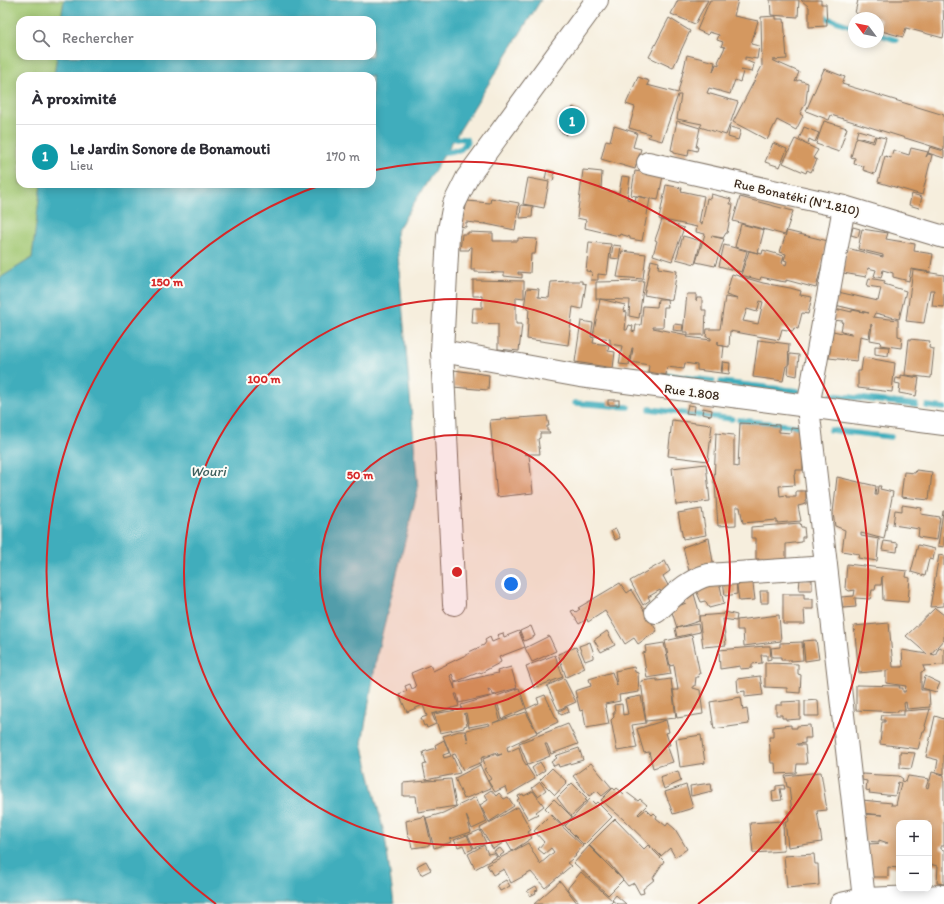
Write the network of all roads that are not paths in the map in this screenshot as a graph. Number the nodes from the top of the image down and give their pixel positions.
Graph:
1 (597, 0) edge
2 (648, 163) dead end
3 (844, 207) junction
4 (944, 237) edge
5 (442, 351) junction
6 (808, 407) junction
7 (944, 424) edge
8 (826, 567) junction
9 (454, 604) dead end
10 (656, 612) dead end
11 (944, 896) edge
12 (864, 899) junction
13 (841, 904) edge

1 - 5 street
2 - 3 street, Rue Bonatéki (N°1.810)
3 - 4 street, Rue Bonatéki (N°1.810)
3 - 6 street
5 - 6 street, Rue 1.808
5 - 9 street
6 - 7 street, Rue 1.808
6 - 8 street
8 - 10 street
8 - 12 street
11 - 12 street
12 - 13 street

